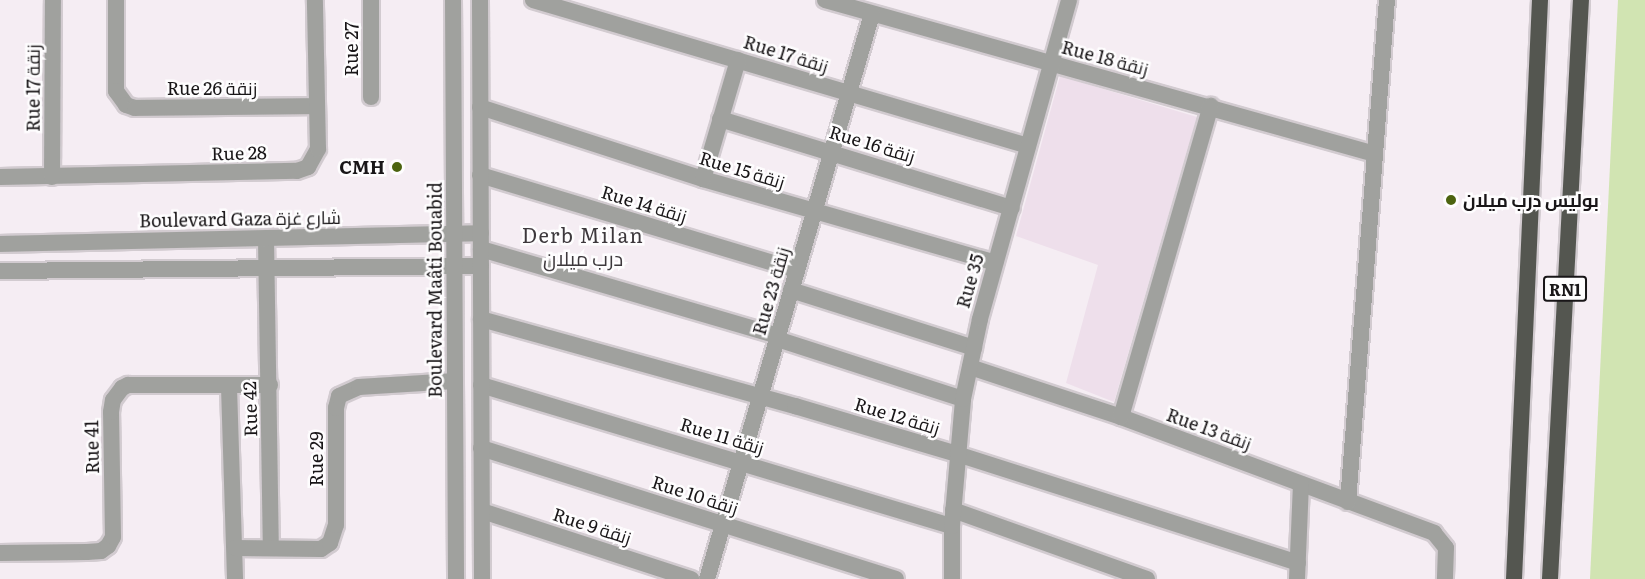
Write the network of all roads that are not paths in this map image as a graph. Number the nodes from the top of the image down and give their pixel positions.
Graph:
1 (53, 0) edge
2 (116, 0) edge
3 (315, 0) edge
4 (371, 0) edge
5 (453, 0) edge
6 (480, 0) edge
7 (533, 0) edge
8 (825, 0) edge
9 (1069, 0) edge
10 (1387, 0) edge
11 (1540, 0) edge
12 (1581, 0) edge
13 (872, 14) junction
14 (738, 60) junction
15 (1052, 64) junction
16 (849, 94) junction
17 (371, 97) dead end
18 (317, 106) junction
19 (1210, 106) junction
20 (480, 107) junction
21 (720, 119) junction
22 (1028, 146) junction
23 (832, 152) junction
24 (1376, 154) junction
25 (480, 175) junction
26 (0, 177) edge
27 (52, 177) junction
28 (703, 179) junction
29 (1012, 208) junction
30 (814, 212) junction
31 (454, 233) junction
32 (266, 239) junction
33 (481, 241) junction
34 (0, 244) edge
35 (995, 263) junction
36 (481, 266) junction
37 (454, 267) junction
38 (267, 270) junction
39 (797, 270) junction
40 (0, 271) edge
41 (791, 290) junction
42 (481, 318) junction
43 (777, 338) junction
44 (974, 348) junction
45 (970, 367) junction
46 (455, 381) junction
47 (270, 385) junction
48 (481, 385) junction
49 (229, 387) junction
50 (760, 396) junction
51 (963, 399) junction
52 (1121, 417) junction
53 (481, 448) junction
54 (957, 454) junction
55 (741, 462) junction
56 (1301, 484) junction
57 (1348, 502) junction
58 (482, 511) junction
59 (952, 518) junction
60 (723, 524) junction
61 (235, 548) junction
62 (271, 548) junction
63 (0, 553) edge
64 (1297, 571) edge
65 (484, 578) edge
66 (236, 579) edge
67 (456, 579) edge
68 (692, 579) edge
69 (706, 579) edge
70 (896, 579) edge
71 (952, 579) edge
72 (1147, 579) edge
73 (1445, 579) edge
74 (1514, 579) edge
75 (1550, 579) edge

1 - 27 street, Rue 17 زنقة
2 - 18 street, Rue 26 زنقة
3 - 18 street, Rue 28
4 - 17 street, Rue 27
5 - 31 street, Boulevard Maâti Bouabid
6 - 20 street
7 - 14 street, Rue 17 زنقة
8 - 13 street, Rue 18 زنقة
9 - 15 street, Rue 35
10 - 24 street
11 - 74 highway, RN1
12 - 75 highway, RN1
13 - 15 street, Rue 18 زنقة
13 - 16 street, Rue 23 زنقة
14 - 16 street, Rue 17 زنقة
14 - 21 street
15 - 19 street, Rue 18 زنقة
15 - 22 street, Rue 35
16 - 22 street, Rue 17 زنقة
16 - 23 street, Rue 23 زنقة
18 - 27 street, Rue 28
19 - 24 street, Rue 18 زنقة
19 - 52 street
20 - 25 street
20 - 28 street, Rue 15 زنقة
21 - 23 street, Rue 16 زنقة
21 - 28 street
22 - 29 street, Rue 35
23 - 29 street, Rue 16 زنقة
23 - 30 street, Rue 23 زنقة
24 - 57 street
25 - 33 street
25 - 39 street, Rue 14 زنقة
26 - 27 street, Rue 28
28 - 30 street, Rue 15 زنقة
29 - 35 street, Rue 35
30 - 35 street, Rue 15 زنقة
30 - 39 street, Rue 23 زنقة
31 - 32 street, Boulevard Gaza شارع غزة
31 - 33 street, Boulevard Gaza شارع غزة
31 - 37 street, Boulevard Maâti Bouabid
32 - 34 street, Boulevard Gaza شارع غزة
32 - 38 street, Rue 42
33 - 36 street
33 - 43 street
35 - 44 street, Rue 35
36 - 37 street
36 - 42 street
37 - 38 street
37 - 46 street, Boulevard Maâti Bouabid
38 - 40 street
38 - 47 street, Rue 42
39 - 41 street, Rue 23 زنقة
41 - 43 street, Rue 23 زنقة
41 - 44 street
42 - 48 street
42 - 50 street, Rue 12 زنقة
43 - 50 street, Rue 23 زنقة
43 - 51 street
44 - 45 street, Rue 35
45 - 51 street, Rue 35
45 - 52 street, Rue 13 زنقة
46 - 62 street, Rue 29
46 - 67 street, Boulevard Maâti Bouabid
47 - 49 street, Rue 41
47 - 62 street, Rue 42
48 - 53 street
48 - 55 street, Rue 11 زنقة
49 - 61 street, Rue 42
49 - 63 street, Rue 41
50 - 54 street, Rue 12 زنقة
50 - 55 street, Rue 23 زنقة
51 - 54 street, Rue 35
52 - 56 street, Rue 13 زنقة
53 - 58 street
53 - 60 street, Rue 10 زنقة
54 - 59 street, Rue 35
54 - 64 street, Rue 12 زنقة
55 - 59 street, Rue 11 زنقة
55 - 60 street, Rue 23 زنقة
56 - 57 street, Rue 13 زنقة
56 - 64 street
57 - 73 street, Rue 13 زنقة
58 - 65 street
58 - 68 street, Rue 9 زنقة
59 - 71 street, Rue 35
59 - 72 street, Rue 11 زنقة
60 - 69 street, Rue 23 زنقة
60 - 70 street, Rue 10 زنقة
61 - 62 street, Rue 29
61 - 66 street, Rue 42

